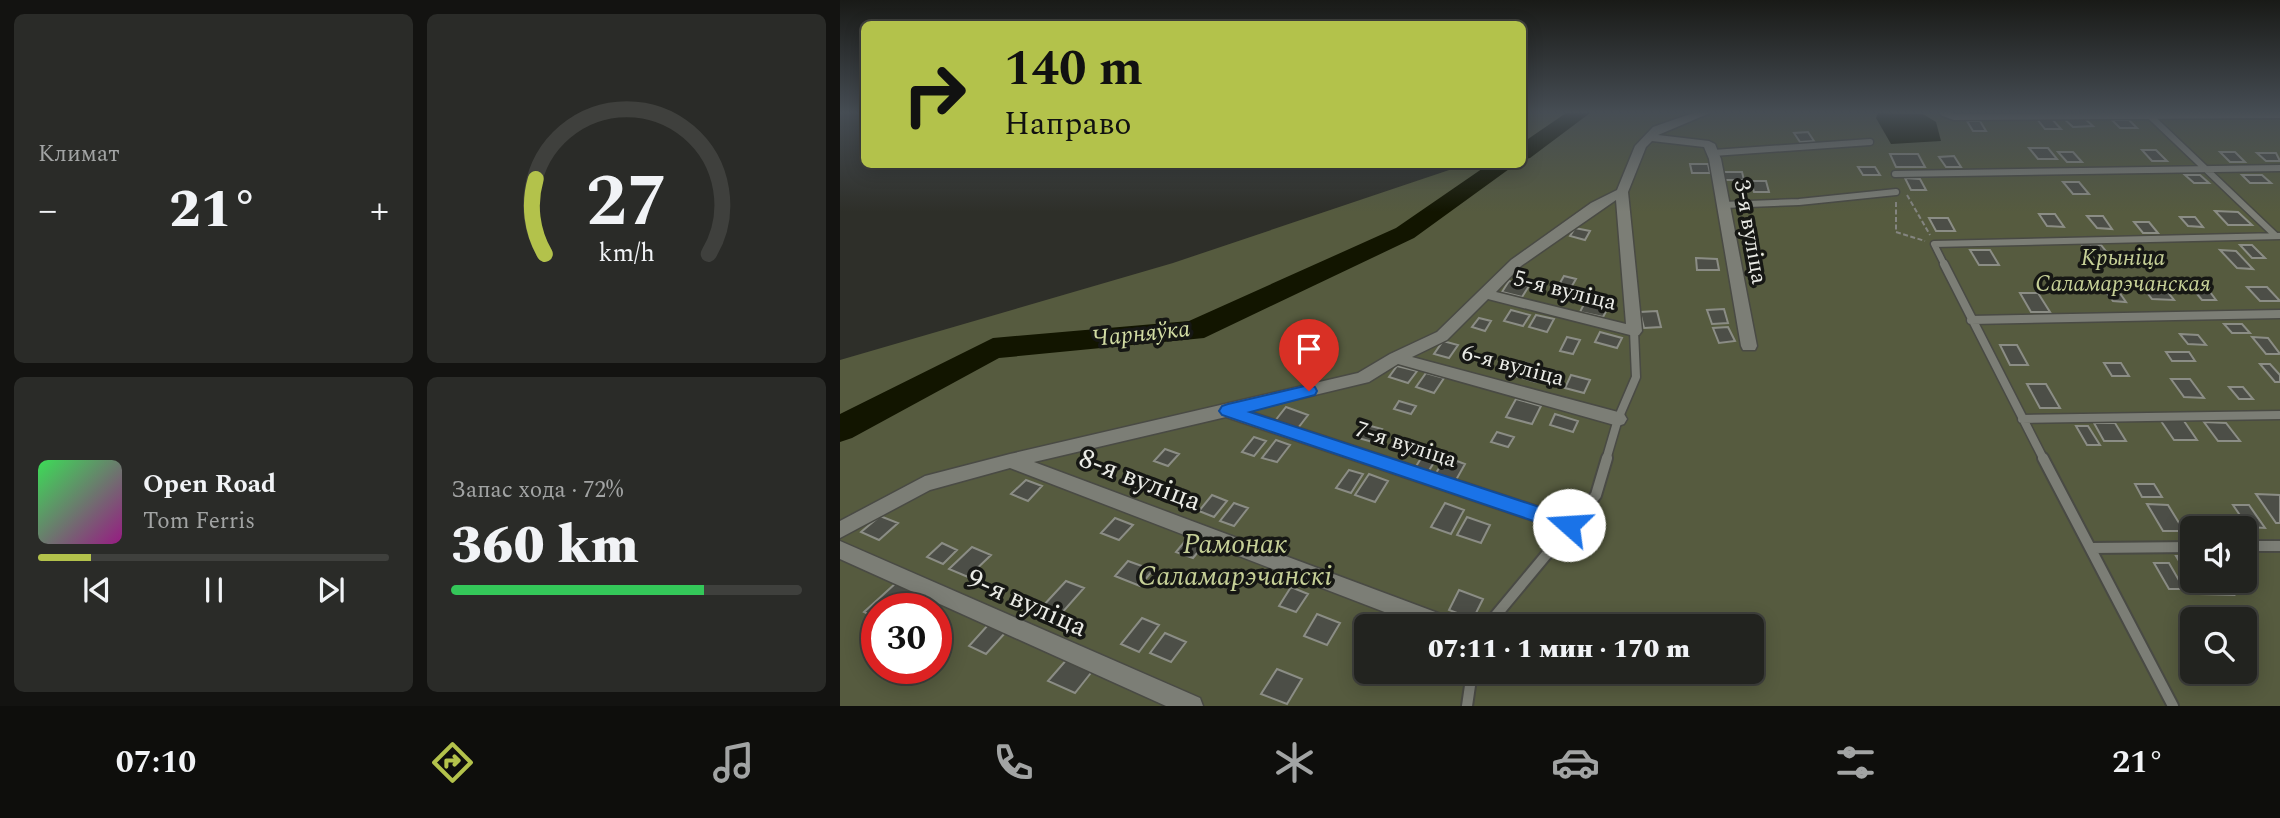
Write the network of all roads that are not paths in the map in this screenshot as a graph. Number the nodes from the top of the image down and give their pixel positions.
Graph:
1 (1641, 146) edge
2 (1710, 146) edge
3 (1814, 146) edge
4 (2182, 146) edge
5 (1713, 153) junction
6 (2280, 168) edge
7 (2207, 170) junction
8 (1895, 174) road end
9 (1622, 192) junction
10 (1896, 192) road end
11 (1723, 205) junction
12 (2279, 237) edge
13 (1486, 294) junction
14 (2280, 314) edge
15 (1971, 320) junction
16 (1634, 331) junction
17 (1749, 346) dead end
18 (1396, 358) junction
19 (1228, 411) junction
20 (2280, 415) edge
21 (1618, 419) junction
22 (2022, 419) junction
23 (1010, 461) junction
24 (1569, 525) junction
25 (840, 530) edge
26 (2257, 546) edge
27 (2280, 546) edge
28 (2180, 547) edge
29 (2092, 548) junction
30 (840, 550) edge
31 (1414, 614) edge
32 (1497, 614) edge
33 (1470, 684) edge
34 (1192, 706) edge
35 (1467, 706) edge
36 (2173, 706) edge

1 - 9 street
2 - 5 street, 3-я вуліца
3 - 5 lane
4 - 7 lane
5 - 11 street, 3-я вуліца
6 - 7 lane
7 - 8 lane
7 - 12 lane
9 - 13 street
9 - 16 street
10 - 11 lane
11 - 17 street, 3-я вуліца
12 - 15 lane
13 - 16 street, 5-я вуліца
13 - 18 street
14 - 15 lane
15 - 22 lane
16 - 21 lane
18 - 19 street
18 - 21 street, 6-я вуліца
19 - 23 street
19 - 24 street, 7-я вуліца
20 - 22 lane
21 - 24 lane
22 - 29 lane
23 - 25 street
23 - 31 street, 8-я вуліца
24 - 32 lane
26 - 27 lane
28 - 29 lane
29 - 36 lane
30 - 34 street, 9-я вуліца
33 - 35 lane

